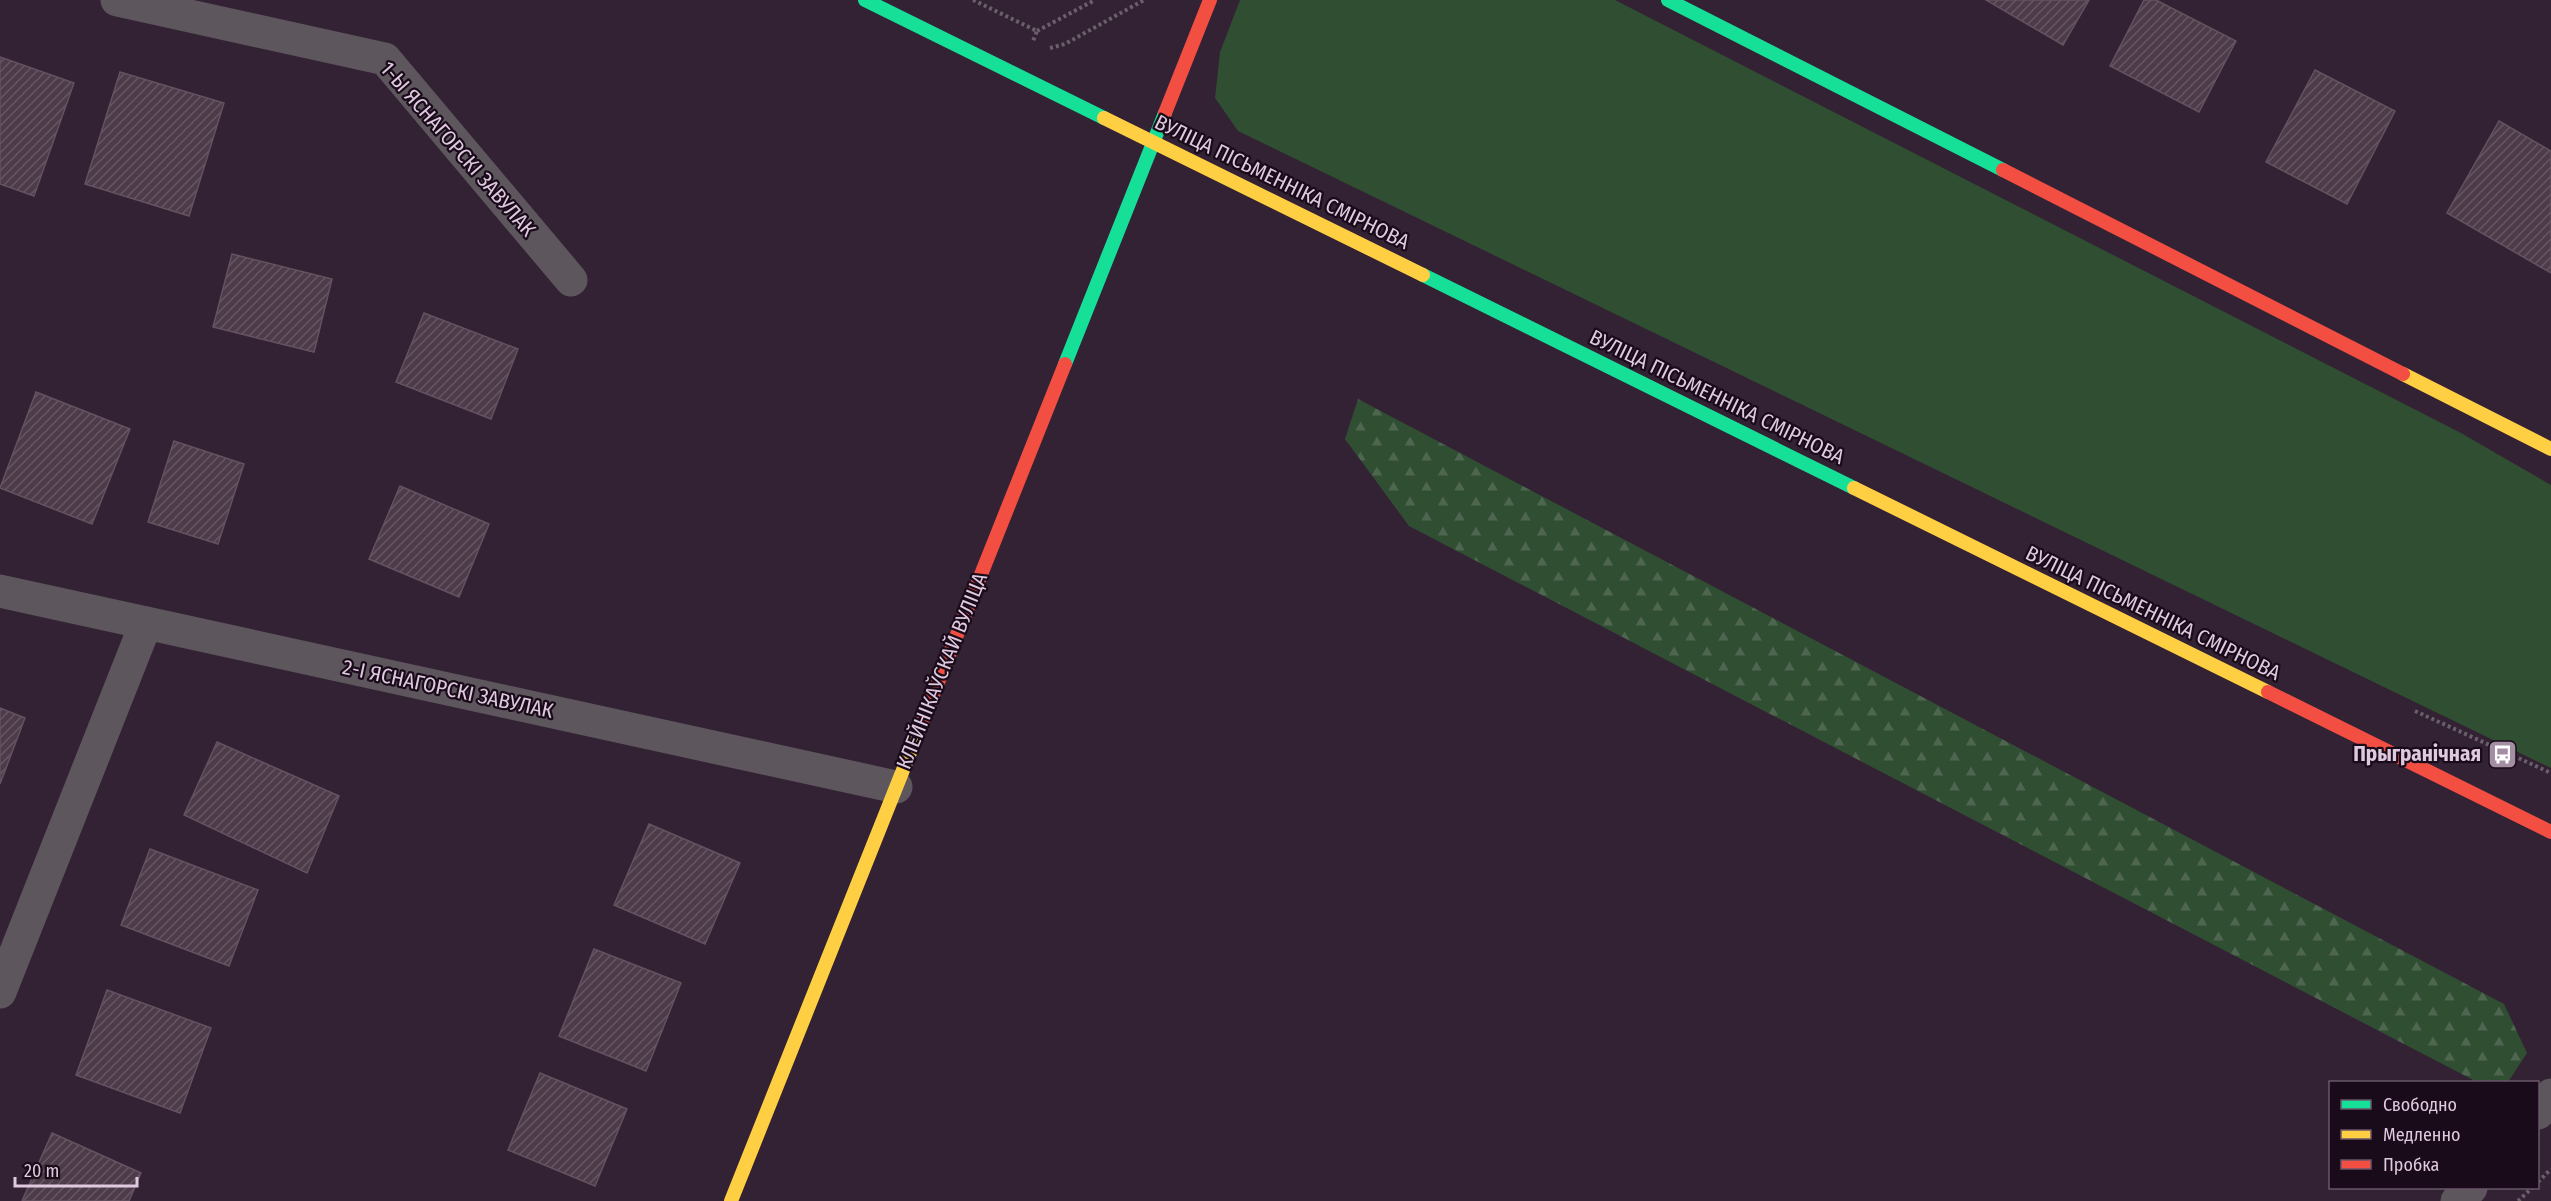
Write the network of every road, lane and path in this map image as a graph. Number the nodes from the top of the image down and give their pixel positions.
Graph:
1 (117, 0) edge
2 (865, 0) edge
3 (973, 0) edge
4 (1095, 0) edge
5 (1144, 0) edge
6 (1210, 0) edge
7 (1668, 0) edge
8 (1037, 31) junction
9 (1033, 42) dead end
10 (1047, 49) dead end
11 (1153, 142) junction
12 (571, 280) dead end
13 (2551, 449) edge
14 (0, 591) edge
15 (146, 623) junction
16 (2415, 711) dead end
17 (2551, 773) edge
18 (896, 787) junction
19 (2551, 832) edge
20 (0, 992) edge
21 (2551, 1095) edge
22 (2539, 1112) edge
23 (2551, 1169) edge
24 (2539, 1181) edge
25 (2470, 1189) edge
26 (2531, 1189) edge
27 (730, 1201) edge
28 (2457, 1201) edge
29 (2518, 1201) edge

1 - 12 street, 1-Ы ЯСНАГОРСКІ ЗАВУЛАК
2 - 11 street, ВУЛІЦА ПІСЬМЕННІКА СМІРНОВА
3 - 8 path
4 - 8 path
5 - 10 path
6 - 11 street, КЛЕЙНІКАЎСКАЙ ВУЛІЦА
7 - 13 street
8 - 9 path
11 - 18 street, КЛЕЙНІКАЎСКАЙ ВУЛІЦА
11 - 19 street, ВУЛІЦА ПІСЬМЕННІКА СМІРНОВА
14 - 15 street, 2-І ЯСНАГОРСКІ ЗАВУЛАК
15 - 18 street, 2-І ЯСНАГОРСКІ ЗАВУЛАК
15 - 20 street
16 - 17 path
18 - 27 street, КЛЕЙНІКАЎСКАЙ ВУЛІЦА
21 - 22 street
23 - 24 path
25 - 28 street
26 - 29 path

